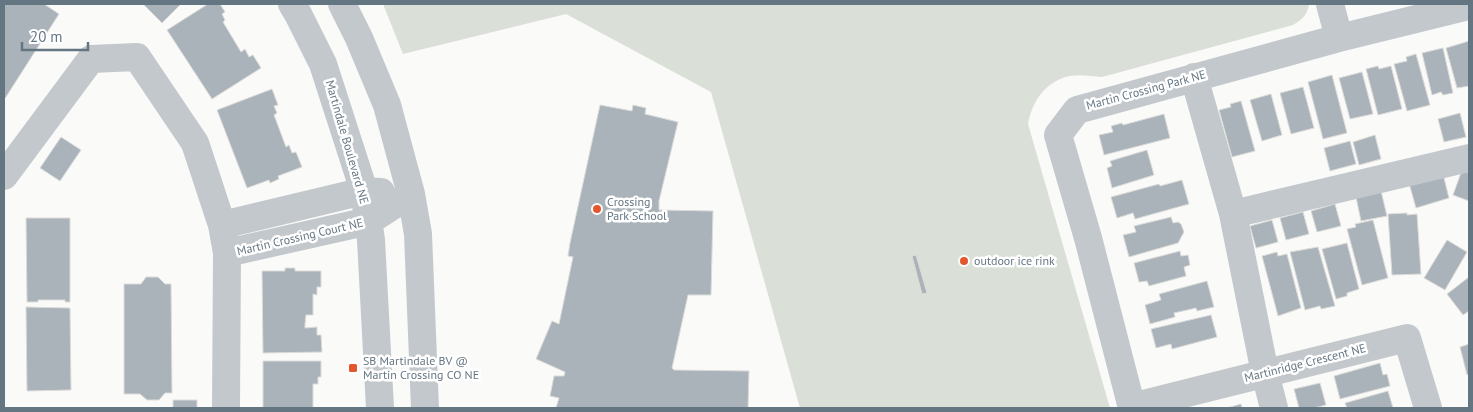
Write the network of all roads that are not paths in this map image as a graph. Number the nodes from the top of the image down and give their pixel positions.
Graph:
1 (292, 4) edge
2 (342, 4) edge
3 (1330, 4) edge
4 (1469, 6) edge
5 (1339, 38) junction
6 (1194, 77) junction
7 (1469, 158) edge
8 (4, 176) edge
9 (364, 191) junction
10 (412, 194) junction
11 (1233, 214) junction
12 (369, 221) junction
13 (222, 226) junction
14 (227, 253) junction
15 (1265, 373) junction
16 (1132, 407) edge
17 (226, 408) edge
18 (380, 408) edge
19 (425, 408) edge
20 (1274, 408) edge
21 (1428, 408) edge

1 - 9 street, Martindale Boulevard NE
2 - 10 street
3 - 5 street
4 - 5 street, Martin Crossing Park NE
5 - 6 street, Martin Crossing Park NE
6 - 11 street
6 - 16 street, Martin Crossing Park NE
7 - 11 street
8 - 13 street, Martin Crossing Court NE
9 - 10 street
9 - 12 street, Martindale Boulevard NE
9 - 13 street
10 - 12 street, Martin Crossing Court NE
10 - 19 street
11 - 15 street
12 - 14 street, Martin Crossing Court NE
12 - 18 street, Martindale Boulevard NE
13 - 14 street, Martin Crossing Court NE
14 - 17 street, Martin Crossing Court NE
15 - 16 street, Martinridge Crescent NE
15 - 20 street
15 - 21 street, Martinridge Crescent NE

